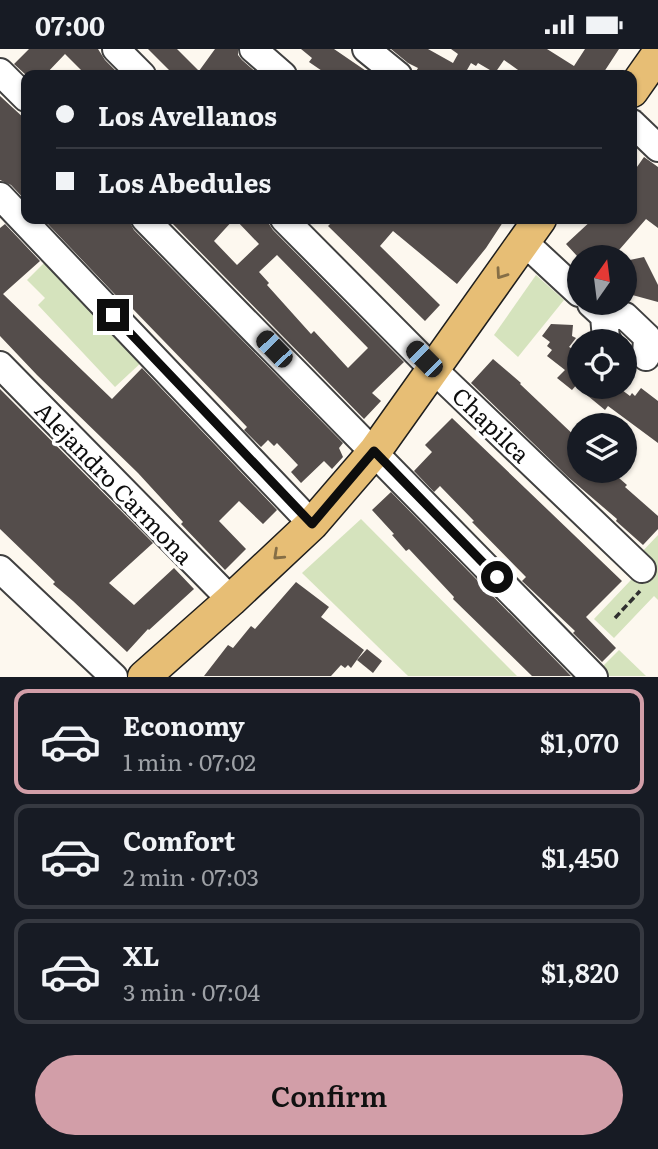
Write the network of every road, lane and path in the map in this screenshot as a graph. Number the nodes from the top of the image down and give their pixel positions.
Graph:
1 (116, 49) edge
2 (253, 49) edge
3 (366, 49) edge
4 (658, 54) edge
5 (137, 70) edge
6 (277, 70) edge
7 (392, 70) edge
8 (0, 72) edge
9 (637, 84) edge
10 (21, 93) edge
11 (637, 128) edge
12 (658, 148) edge
13 (0, 196) edge
14 (21, 218) edge
15 (27, 224) edge
16 (150, 224) edge
17 (290, 224) edge
18 (532, 231) edge
19 (567, 277) edge
20 (601, 320) edge
21 (643, 361) edge
22 (0, 365) edge
23 (433, 369) junction
24 (374, 451) junction
25 (312, 524) junction
26 (0, 569) edge
27 (644, 576) joint
28 (231, 600) junction
29 (615, 618) dead end
30 (114, 677) edge
31 (144, 677) edge
32 (594, 677) edge

1 - 5 street
2 - 6 street
3 - 7 street
4 - 9 main road
8 - 10 street
11 - 12 street
13 - 14 street
15 - 25 street
16 - 24 street
17 - 23 street, Chapilca
18 - 19 street
18 -> 23 main road
20 - 21 street
22 - 28 street, Alejandro Carmona
23 - 24 main road
23 - 27 street, Chapilca
24 - 25 main road
24 - 32 street
25 -> 28 main road
26 - 30 street
27 - 29 path
28 - 31 main road

